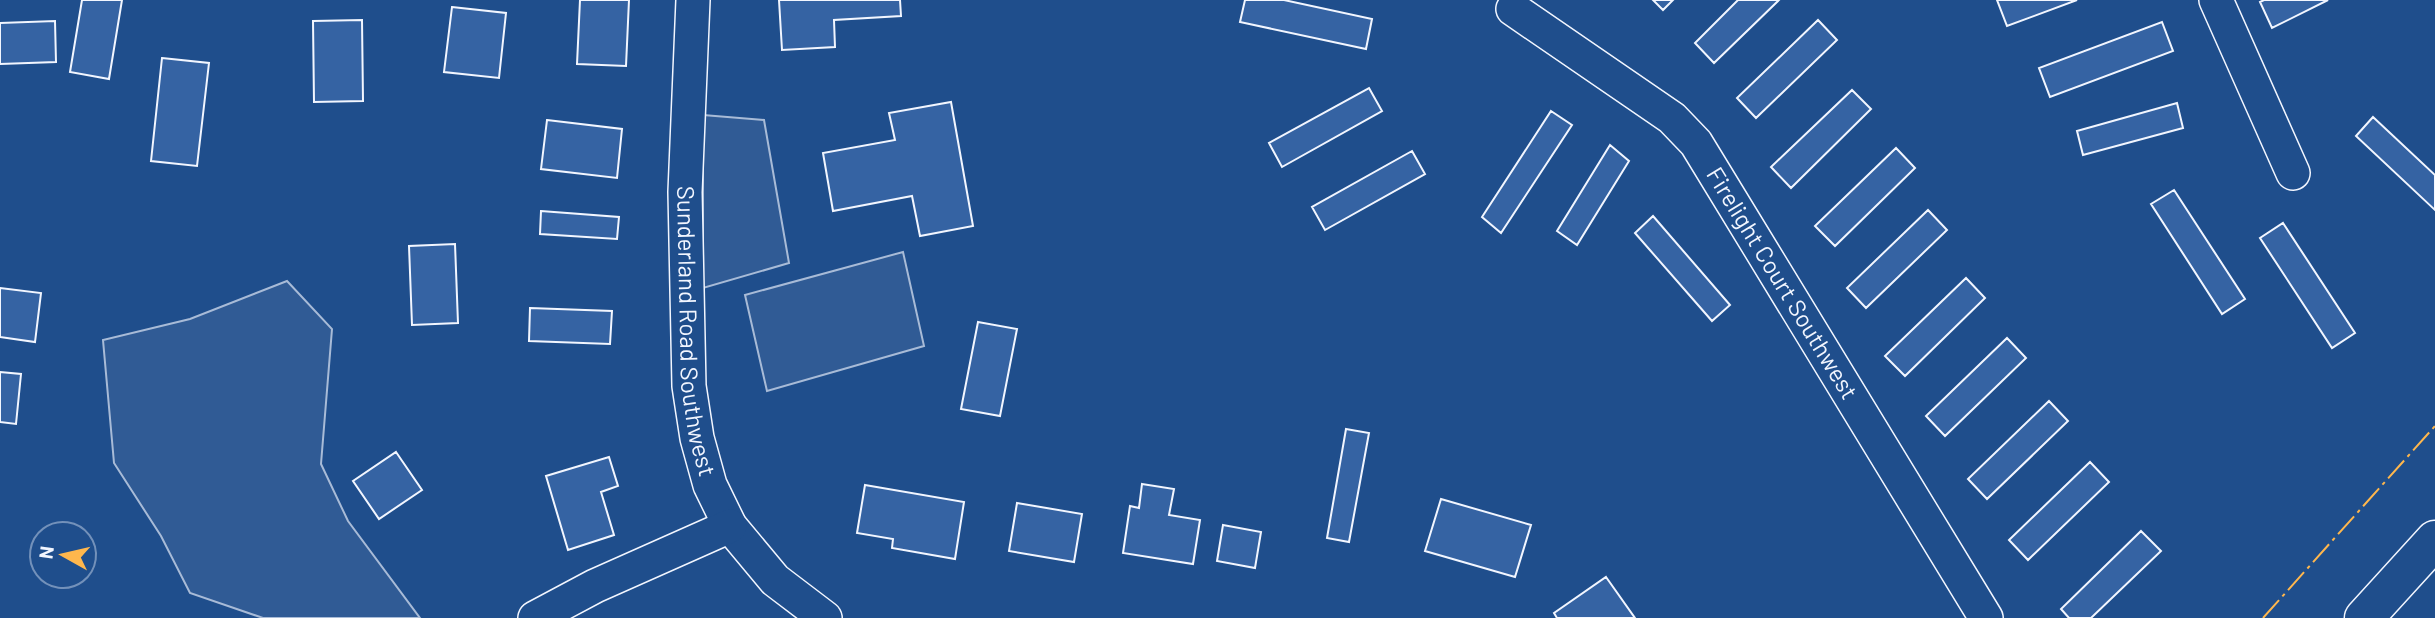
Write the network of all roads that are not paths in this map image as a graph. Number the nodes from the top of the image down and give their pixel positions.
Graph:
1 (693, 0) edge
2 (2216, 0) edge
3 (1513, 9) dead end
4 (2293, 173) dead end
5 (730, 526) junction
6 (2435, 540) edge
7 (535, 618) edge
8 (825, 618) edge
9 (1986, 618) edge
10 (2364, 618) edge

1 - 5 street, Sunderland Road Southwest
2 - 4 street
3 - 9 street, Firelight Court Southwest
5 - 7 street
5 - 8 street, Sunderland Road Southwest
6 - 10 highway

